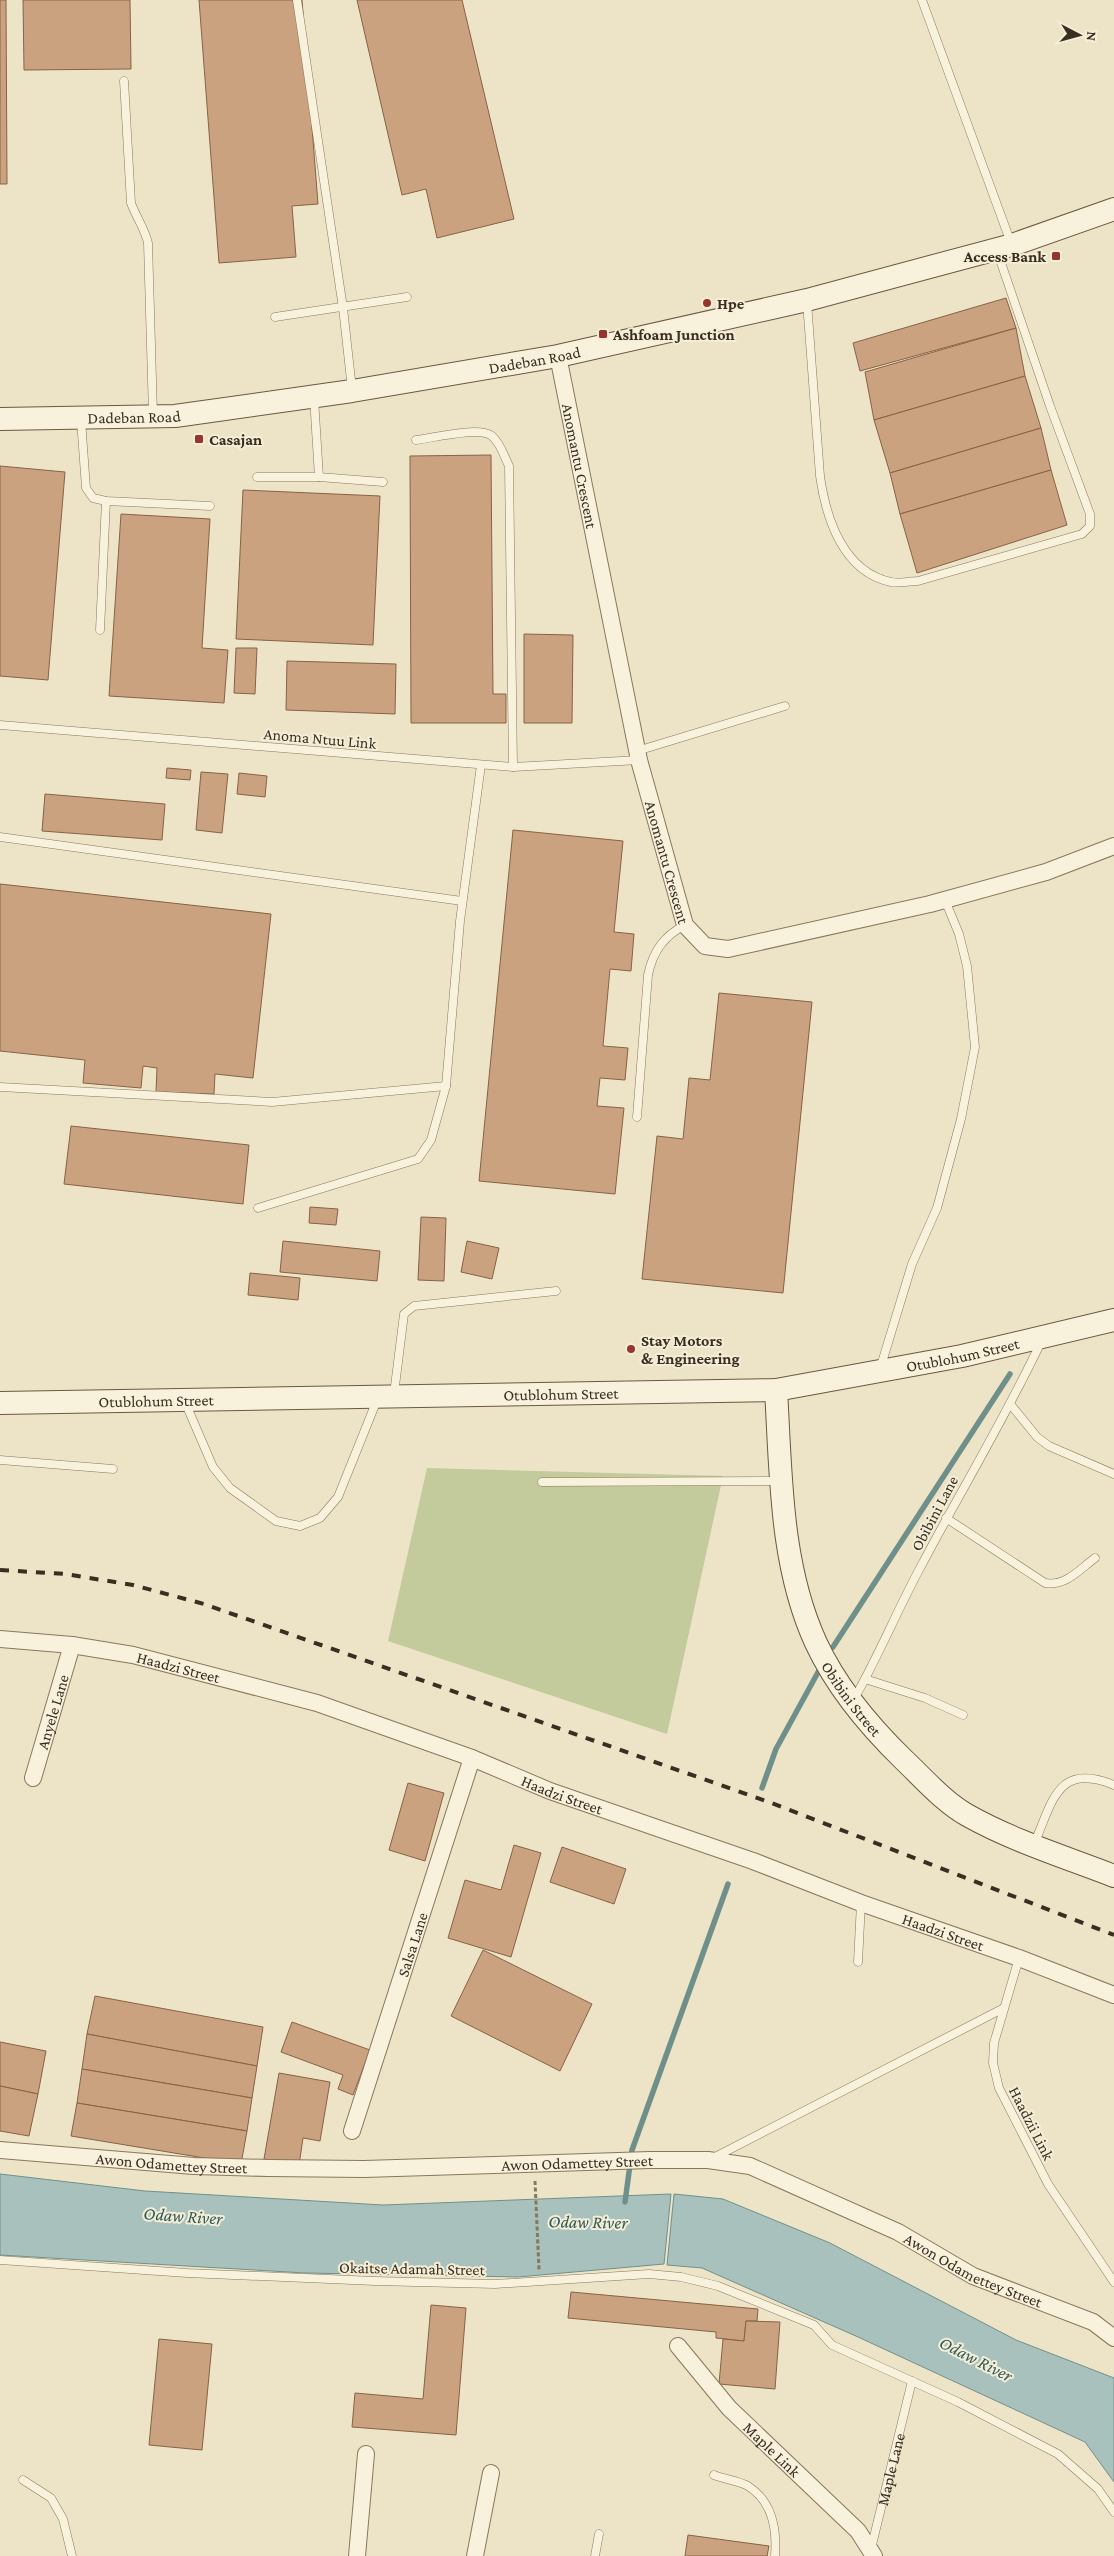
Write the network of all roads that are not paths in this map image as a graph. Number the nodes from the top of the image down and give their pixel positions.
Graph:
1 (297, 0) edge
2 (922, 0) edge
3 (124, 81) dead end
4 (1114, 209) edge
5 (1004, 247) junction
6 (407, 297) dead end
7 (807, 300) junction
8 (343, 308) junction
9 (275, 317) dead end
10 (558, 356) junction
11 (352, 391) junction
12 (314, 396) junction
13 (153, 416) junction
14 (81, 418) junction
15 (0, 419) edge
16 (416, 440) dead end
17 (257, 477) dead end
18 (319, 477) junction
19 (383, 482) dead end
20 (106, 501) junction
21 (210, 506) dead end
22 (100, 630) dead end
23 (785, 706) dead end
24 (0, 725) edge
25 (638, 755) junction
26 (481, 764) junction
27 (513, 767) junction
28 (0, 837) edge
29 (1114, 846) edge
30 (945, 900) junction
31 (462, 901) junction
32 (685, 925) junction
33 (446, 1086) junction
34 (0, 1087) edge
35 (637, 1117) dead end
36 (258, 1208) dead end
37 (556, 1291) dead end
38 (1114, 1320) edge
39 (1043, 1338) junction
40 (879, 1372) junction
41 (776, 1390) junction
42 (386, 1396) junction
43 (184, 1400) junction
44 (0, 1403) edge
45 (1011, 1405) junction
46 (0, 1460) edge
47 (113, 1468) dead end
48 (1114, 1474) edge
49 (781, 1480) junction
50 (542, 1482) dead end
51 (946, 1518) junction
52 (1095, 1558) dead end
53 (0, 1639) edge
54 (72, 1645) junction
55 (865, 1679) junction
56 (852, 1702) junction
57 (963, 1716) dead end
58 (472, 1758) junction
59 (33, 1778) dead end
60 (1114, 1785) edge
61 (1034, 1846) junction
62 (1114, 1876) edge
63 (861, 1903) junction
64 (1019, 1958) junction
65 (858, 1962) dead end
66 (1114, 1995) edge
67 (1004, 2008) junction
68 (352, 2131) dead end
69 (0, 2150) edge
70 (708, 2160) junction
71 (0, 2260) edge
72 (1114, 2282) edge
73 (1114, 2338) edge
74 (678, 2346) dead end
75 (912, 2381) junction
76 (366, 2454) dead end
77 (491, 2473) dead end
78 (714, 2476) dead end
79 (23, 2480) dead end
80 (1114, 2512) edge
81 (599, 2534) dead end
82 (872, 2552) edge
83 (72, 2556) edge
84 (356, 2556) edge
85 (475, 2556) edge
86 (595, 2556) edge
87 (775, 2556) edge

1 - 8 lane
2 - 5 lane
3 - 13 lane
4 - 5 street, Dadeban Road
5 - 7 street, Dadeban Road
5 - 7 lane
6 - 8 lane
7 - 10 street, Dadeban Road
8 - 9 lane
8 - 11 lane
10 - 11 street, Dadeban Road
10 - 25 street, Anomantu Crescent
11 - 12 street, Dadeban Road
12 - 13 street, Dadeban Road
12 - 18 lane
13 - 14 street, Dadeban Road
14 - 15 street, Dadeban Road
14 - 20 lane
16 - 27 lane
17 - 18 lane
18 - 19 lane
20 - 21 lane
20 - 22 lane
23 - 25 lane, Anoma Ntuu Link
24 - 26 lane, Anoma Ntuu Link
25 - 27 lane, Anoma Ntuu Link
25 - 32 street, Anomantu Crescent
26 - 27 lane, Anoma Ntuu Link
26 - 31 lane
28 - 31 lane
29 - 30 street, Anomantu Crescent
30 - 32 street, Anomantu Crescent
30 - 40 lane
31 - 33 lane
32 - 35 lane
33 - 34 lane
33 - 36 lane
37 - 42 lane
38 - 39 street, Otublohum Street
39 - 40 street, Otublohum Street
39 - 45 lane, Obibini Lane
40 - 41 street, Otublohum Street
41 - 42 street, Otublohum Street
41 - 49 street, Obibini Street
42 - 43 street, Otublohum Street
42 - 43 lane
43 - 44 street, Otublohum Street
45 - 48 lane
45 - 51 lane, Obibini Lane
46 - 47 lane
49 - 50 lane
49 - 56 street, Obibini Street
51 - 52 lane
51 - 55 lane, Obibini Lane
53 - 54 street, Haadzi Street
54 - 58 street, Haadzi Street
54 - 59 street, Anyele Lane
55 - 56 lane, Obibini Lane
55 - 57 lane
56 - 61 street, Obibini Street
58 - 63 street, Haadzi Street
58 - 68 street, Salsa Lane
60 - 61 lane
61 - 62 street, Obibini Street
63 - 64 street, Haadzi Street
63 - 65 lane
64 - 66 street, Haadzi Street
64 - 67 lane, Haadzii Link
67 - 70 lane
67 - 72 lane, Haadzii Link
69 - 70 street, Awon Odamettey Street
70 - 73 street, Awon Odamettey Street
71 - 75 lane, Okaitse Adamah Street
74 - 82 street, Maple Link
75 - 80 lane
75 - 82 lane, Maple Lane
76 - 84 street
77 - 85 street
78 - 87 lane
79 - 83 lane
81 - 86 lane

